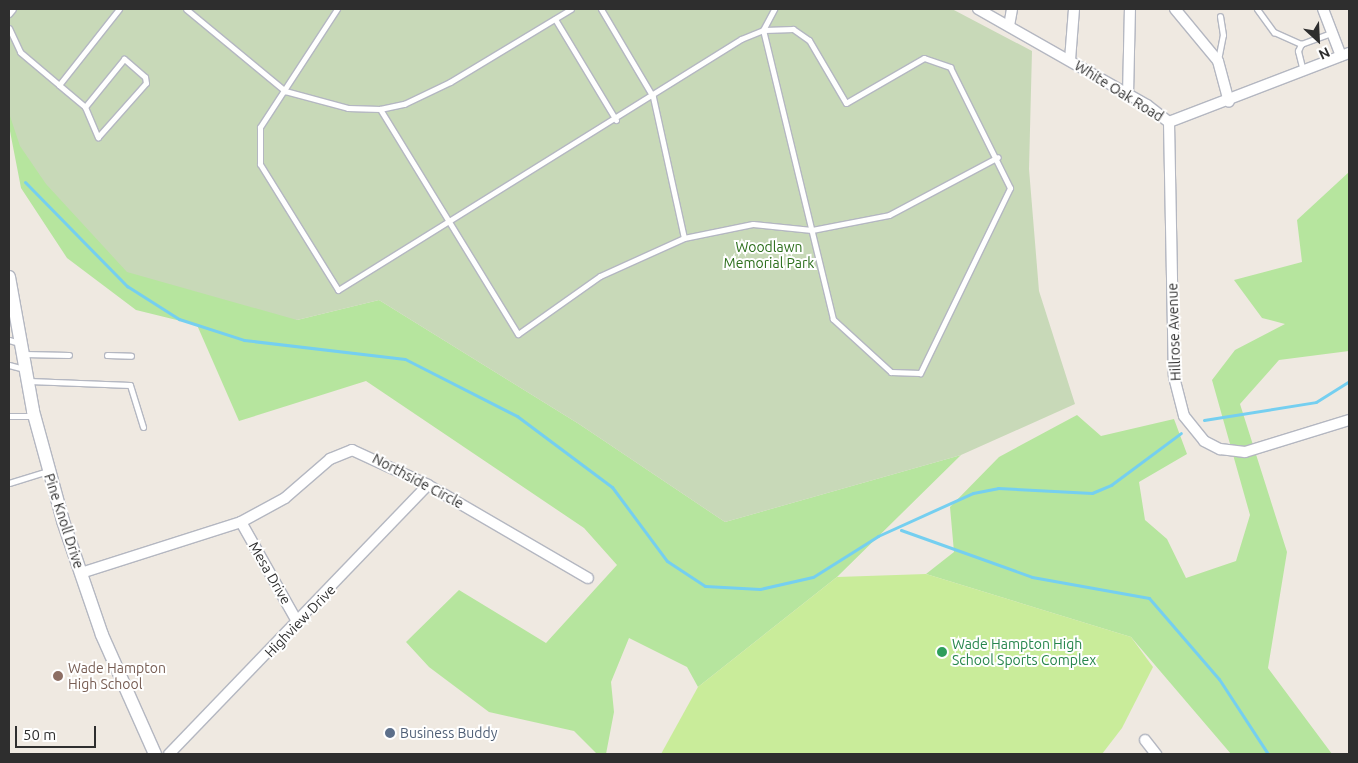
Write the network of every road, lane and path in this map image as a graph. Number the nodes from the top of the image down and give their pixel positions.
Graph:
1 (13, 9) edge
2 (119, 9) edge
3 (186, 9) edge
4 (337, 9) edge
5 (571, 9) edge
6 (601, 9) edge
7 (774, 9) edge
8 (978, 9) edge
9 (1012, 9) edge
10 (1074, 9) edge
11 (1130, 9) edge
12 (1175, 9) edge
13 (1257, 9) edge
14 (1322, 9) edge
15 (9, 14) edge
16 (1220, 16) dead end
17 (554, 20) junction
18 (1009, 26) junction
19 (9, 28) edge
20 (763, 30) junction
21 (1332, 33) junction
22 (1301, 44) junction
23 (1345, 54) edge
24 (1070, 60) junction
25 (1218, 61) junction
26 (1303, 72) junction
27 (59, 86) junction
28 (285, 91) junction
29 (1128, 95) junction
30 (653, 97) junction
31 (1229, 102) junction
32 (85, 107) junction
33 (380, 109) junction
34 (616, 120) junction
35 (1169, 122) junction
36 (998, 157) junction
37 (450, 221) junction
38 (812, 230) junction
39 (684, 238) junction
40 (9, 277) edge
41 (16, 346) edge
42 (69, 355) dead end
43 (106, 356) dead end
44 (131, 356) dead end
45 (9, 366) edge
46 (25, 375) junction
47 (9, 416) edge
48 (34, 416) junction
49 (1349, 420) edge
50 (143, 427) dead end
51 (48, 471) junction
52 (9, 484) edge
53 (428, 485) junction
54 (241, 522) junction
55 (81, 573) junction
56 (588, 578) dead end
57 (298, 623) junction
58 (1145, 740) dead end
59 (154, 754) edge
60 (169, 754) edge
61 (1156, 754) edge

1 - 15 lane
2 - 27 lane
3 - 28 lane
4 - 28 lane
5 - 17 lane
6 - 30 lane
7 - 20 lane
8 - 18 street, White Oak Road
9 - 18 street
10 - 24 street
11 - 29 street
12 - 25 street
13 - 22 lane
14 - 21 street
16 - 25 lane
17 - 33 lane
17 - 34 lane
18 - 24 street, White Oak Road
19 - 27 lane
20 - 30 lane
20 - 36 lane
20 - 38 lane
21 - 22 lane
21 - 23 street
22 - 26 lane
23 - 26 street, White Oak Road
24 - 29 street, White Oak Road
25 - 31 street
26 - 31 street, White Oak Road
27 - 32 lane
28 - 33 lane
28 - 37 lane
29 - 35 street, White Oak Road
30 - 34 lane
30 - 39 lane
31 - 35 street, White Oak Road
32 - 32 lane
33 - 37 lane
34 - 37 lane
35 - 49 street, Hillrose Avenue
36 - 38 lane
36 - 38 lane
37 - 39 lane
38 - 39 lane
40 - 41 street, Pine Knoll Drive
41 - 42 lane
41 - 46 street, Pine Knoll Drive
43 - 44 lane
45 - 46 lane
46 - 48 street, Pine Knoll Drive
46 - 50 lane
47 - 48 lane
48 - 51 street, Pine Knoll Drive
51 - 52 lane
51 - 55 street, Pine Knoll Drive
53 - 54 street, Northside Circle
53 - 56 street, Northside Circle
53 - 57 street, Highview Drive
54 - 55 street, Northside Circle
54 - 57 street, Mesa Drive
55 - 59 street, Pine Knoll Drive
57 - 60 street, Highview Drive
58 - 61 street

